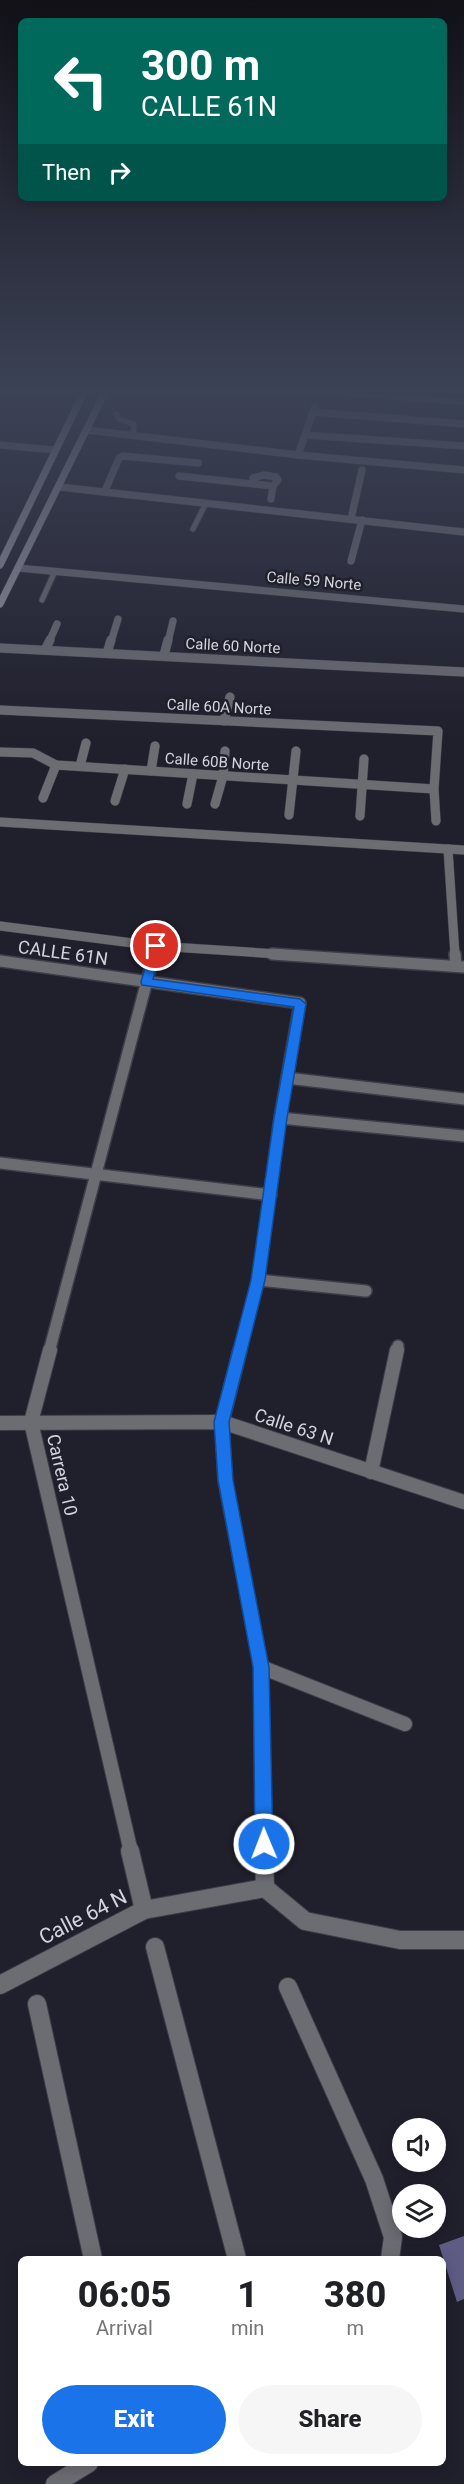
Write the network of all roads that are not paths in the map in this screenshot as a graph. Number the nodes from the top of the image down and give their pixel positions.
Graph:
1 (28, 508) edge
2 (48, 508) edge
3 (204, 508) edge
4 (251, 508) edge
5 (353, 508) edge
6 (351, 519) junction
7 (362, 520) junction
8 (193, 529) dead end
9 (464, 532) edge
10 (351, 561) dead end
11 (0, 565) edge
12 (18, 568) junction
13 (55, 571) junction
14 (42, 600) dead end
15 (0, 604) edge
16 (464, 609) edge
17 (118, 619) dead end
18 (173, 621) dead end
19 (57, 624) dead end
20 (0, 648) edge
21 (45, 650) junction
22 (107, 653) junction
23 (164, 656) junction
24 (464, 672) edge
25 (230, 697) dead end
26 (0, 710) edge
27 (224, 721) junction
28 (86, 743) dead end
29 (154, 746) dead end
30 (225, 751) dead end
31 (0, 752) edge
32 (296, 752) dead end
33 (364, 759) dead end
34 (56, 765) junction
35 (80, 766) junction
36 (125, 770) junction
37 (151, 771) junction
38 (193, 774) junction
39 (223, 776) junction
40 (293, 780) junction
41 (363, 785) junction
42 (435, 789) junction
43 (43, 798) dead end
44 (115, 801) dead end
45 (187, 804) dead end
46 (215, 804) dead end
47 (288, 815) dead end
48 (360, 816) dead end
49 (436, 821) dead end
50 (0, 822) edge
51 (448, 849) junction
52 (464, 850) edge
53 (0, 926) edge
54 (156, 946) junction
55 (0, 961) edge
56 (460, 967) edge
57 (146, 982) junction
58 (287, 1078) junction
59 (464, 1099) edge
60 (280, 1118) junction
61 (464, 1136) edge
62 (0, 1163) edge
63 (95, 1172) junction
64 (271, 1195) junction
65 (258, 1280) junction
66 (366, 1292) dead end
67 (398, 1346) dead end
68 (31, 1422) junction
69 (222, 1422) junction
70 (0, 1423) edge
71 (371, 1472) junction
72 (464, 1502) edge
73 (261, 1667) junction
74 (405, 1725) dead end
75 (265, 1888) junction
76 (144, 1910) junction
77 (464, 1940) edge
78 (155, 1947) dead end
79 (0, 1985) edge
80 (288, 1987) dead end
81 (37, 2004) dead end
82 (92, 2256) edge
83 (236, 2256) edge
84 (390, 2256) edge
85 (84, 2466) edge
86 (55, 2484) edge

1 - 11 main road
2 - 12 main road
3 - 8 lane
4 - 6 street
5 - 6 street
6 - 7 street
7 - 9 street
7 - 10 street
12 - 13 street, Calle 59 Norte
12 - 15 main road
13 - 14 lane
13 - 16 street, Calle 59 Norte
17 - 22 street
18 - 23 street
19 - 21 street
20 - 21 street, Calle 60 Norte
21 - 22 street, Calle 60 Norte
22 - 23 street, Calle 60 Norte
23 - 24 street, Calle 60 Norte
25 - 27 street
26 - 27 street, Calle 60A Norte
27 - 42 street, Calle 60A Norte
28 - 35 street
29 - 37 street
30 - 39 street
31 - 34 street, Calle 60B Norte
32 - 40 street
33 - 41 street
34 - 35 street, Calle 60B Norte
34 - 43 street
35 - 36 street, Calle 60B Norte
36 - 37 street, Calle 60B Norte
36 - 44 street
37 - 38 street, Calle 60B Norte
38 - 39 street, Calle 60B Norte
38 - 45 street
39 - 40 street, Calle 60B Norte
39 - 46 street
40 - 41 street, Calle 60B Norte
40 - 47 street
41 - 42 street, Calle 60B Norte
41 - 48 street
42 - 49 street
50 - 51 street
51 - 52 street
51 - 56 street
53 - 54 street
54 - 56 street
54 - 57 street, Carrera 10
55 - 57 street, CALLE 61N
57 - 58 street, CALLE 61N
57 - 63 street, Carrera 10
58 - 59 street
58 - 60 street
60 - 61 street
60 - 64 street
62 - 63 street
63 - 64 street
63 - 68 street, Carrera 10
64 - 65 street
65 - 66 street
65 - 69 street
67 - 71 street
68 - 69 street, Calle 63 N
68 - 70 street, Calle 63 N
68 - 76 street, Carrera 10
69 - 71 street, Calle 63 N
69 - 73 street
71 - 72 street, Calle 63 N
73 - 74 street
73 - 75 street
75 - 76 street, Calle 64 N
75 - 77 street
76 - 79 street, Calle 64 N
78 - 83 street
80 - 84 street
81 - 82 street
85 - 86 street

